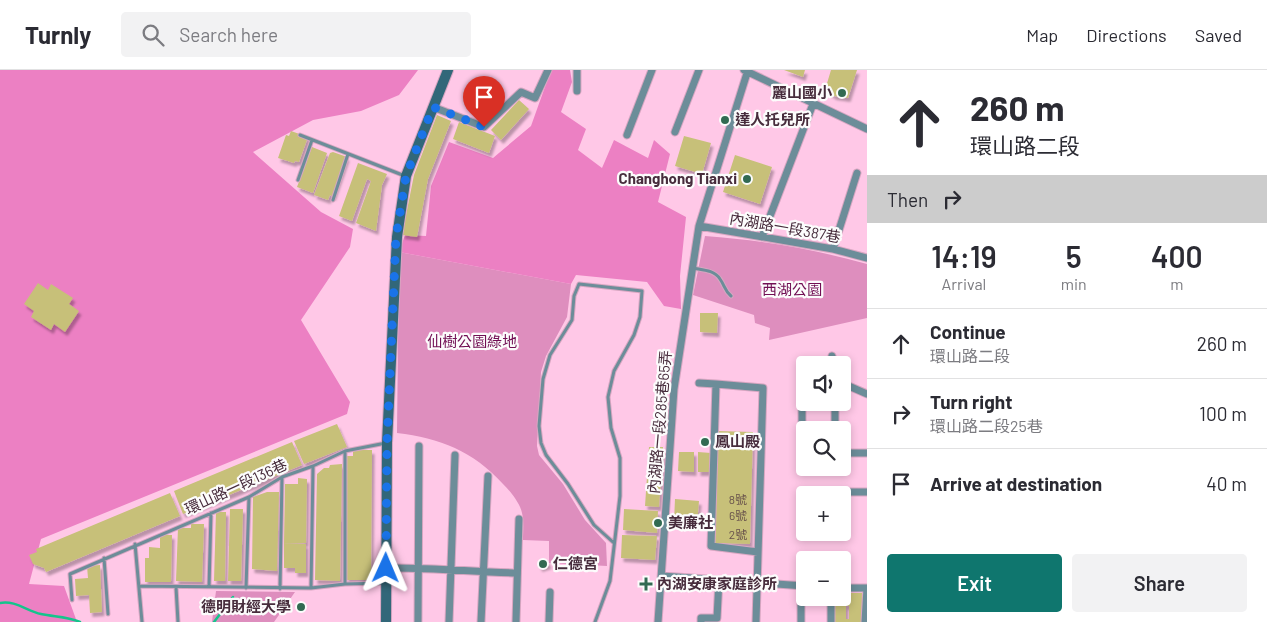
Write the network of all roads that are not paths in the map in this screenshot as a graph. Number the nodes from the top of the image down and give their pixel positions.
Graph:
1 (448, 70) edge
2 (548, 70) edge
3 (577, 70) edge
4 (652, 70) edge
5 (699, 70) edge
6 (746, 71) edge
7 (577, 91) dead end
8 (813, 104) junction
9 (433, 107) junction
10 (867, 129) edge
11 (675, 132) dead end
12 (627, 135) dead end
13 (300, 136) dead end
14 (312, 140) junction
15 (348, 154) junction
16 (857, 173) dead end
17 (406, 176) junction
18 (298, 180) dead end
19 (333, 200) dead end
20 (699, 226) junction
21 (762, 237) junction
22 (833, 249) junction
23 (867, 258) edge
24 (693, 268) junction
25 (731, 296) dead end
26 (699, 383) dead end
27 (716, 384) junction
28 (851, 387) edge
29 (867, 394) edge
30 (387, 443) junction
31 (420, 446) dead end
32 (345, 451) junction
33 (851, 453) edge
34 (867, 453) edge
35 (455, 455) dead end
36 (314, 466) junction
37 (488, 476) dead end
38 (282, 477) junction
39 (851, 492) edge
40 (867, 492) edge
41 (249, 497) junction
42 (211, 513) junction
43 (519, 519) dead end
44 (614, 543) junction
45 (136, 544) junction
46 (758, 552) junction
47 (104, 558) junction
48 (386, 568) junction
49 (420, 568) junction
50 (451, 571) junction
51 (483, 572) junction
52 (517, 573) junction
53 (662, 576) junction
54 (719, 580) junction
55 (386, 583) junction
56 (757, 583) junction
57 (345, 584) junction
58 (139, 586) junction
59 (176, 586) junction
60 (796, 586) edge
61 (209, 587) junction
62 (246, 588) junction
63 (311, 588) junction
64 (851, 588) edge
65 (867, 588) edge
66 (280, 589) junction
67 (550, 592) dead end
68 (72, 600) dead end
69 (802, 606) edge
70 (831, 606) edge
71 (108, 614) dead end
72 (142, 622) edge
73 (178, 622) edge
74 (386, 622) edge
75 (418, 622) edge
76 (449, 622) edge
77 (481, 622) edge
78 (516, 622) edge
79 (549, 622) edge
80 (595, 622) edge
81 (658, 622) edge
82 (701, 622) edge
83 (756, 622) edge
84 (801, 622) edge
85 (831, 622) edge
86 (865, 622) edge

1 - 9 street
2 - 9 street
3 - 7 street
4 - 12 street
5 - 11 street
6 - 8 street
6 - 20 street, 內湖路一段285巷65弄
8 - 10 street
8 - 21 street
9 - 17 street
13 - 14 lane
14 - 15 lane
14 - 18 lane
15 - 17 lane
15 - 19 lane
16 - 22 street
17 - 30 street
20 - 21 street, 內湖路一段387巷
20 - 24 street, 內湖路一段285巷65弄
21 - 22 street, 內湖路一段387巷
22 - 23 street, 內湖路一段387巷
24 - 25 lane
24 - 53 street, 內湖路一段285巷65弄
26 - 27 street
27 - 46 street
27 - 46 street
28 - 29 street
30 - 32 lane, 環山路一段136巷
30 - 48 street
31 - 49 street
32 - 36 lane, 環山路一段136巷
32 - 57 lane
33 - 34 street
35 - 50 street
36 - 38 lane, 環山路一段136巷
36 - 63 lane
37 - 51 street
38 - 41 lane, 環山路一段136巷
38 - 66 lane
39 - 40 street
41 - 42 lane, 環山路一段136巷
41 - 62 lane
42 - 45 lane, 環山路一段136巷
42 - 61 lane
43 - 52 street
44 - 44 lane
44 - 80 lane
45 - 47 lane, 環山路一段136巷
45 - 58 lane
46 - 56 street
47 - 68 lane, 環山路一段136巷
47 - 71 lane
48 - 49 street
48 - 55 street
49 - 50 street
49 - 75 street
50 - 51 street
50 - 76 street
51 - 52 street
51 - 77 street
52 - 78 street
53 - 54 street
53 - 81 street, 內湖路一段285巷65弄
54 - 56 street
54 - 82 street
55 - 57 lane
55 - 74 street
56 - 60 street
56 - 83 street
57 - 63 lane
58 - 59 lane
58 - 72 lane
59 - 61 lane
59 - 73 lane
61 - 62 lane
62 - 66 lane
63 - 66 lane
64 - 65 street
65 - 86 street
67 - 79 street
69 - 84 street
70 - 85 street

